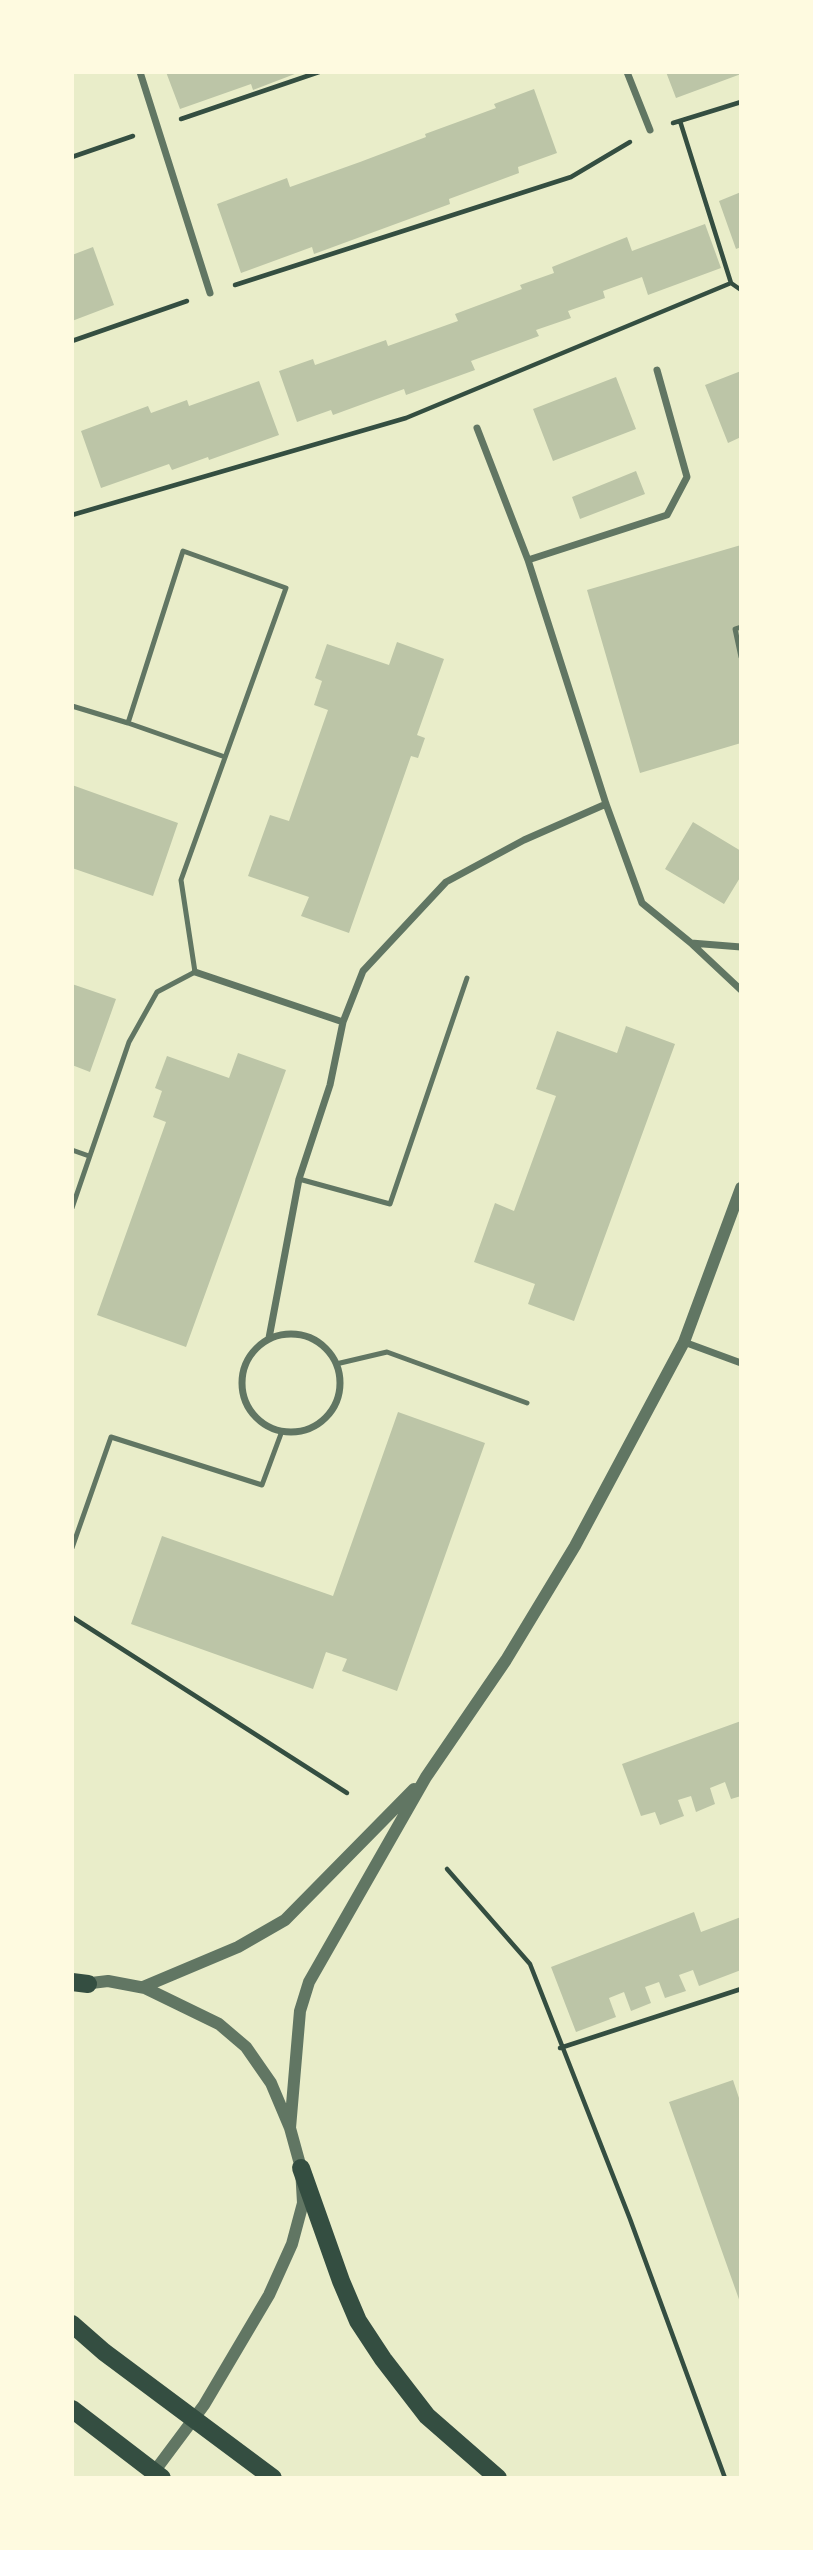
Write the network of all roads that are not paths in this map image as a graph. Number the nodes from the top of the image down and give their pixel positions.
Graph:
1 (140, 72) edge
2 (627, 72) edge
3 (650, 130) road end
4 (210, 293) road end
5 (657, 370) dead end
6 (477, 428) dead end
7 (528, 560) junction
8 (741, 627) edge
9 (741, 657) edge
10 (72, 706) edge
11 (128, 723) junction
12 (225, 757) junction
13 (606, 804) junction
14 (691, 943) junction
15 (741, 947) edge
16 (195, 972) junction
17 (467, 978) dead end
18 (741, 990) edge
19 (343, 1022) junction
20 (72, 1150) edge
21 (89, 1156) junction
22 (299, 1179) junction
23 (741, 1188) edge
24 (72, 1208) edge
25 (269, 1338) junction
26 (684, 1342) junction
27 (741, 1363) edge
28 (336, 1364) junction
29 (527, 1403) dead end
30 (282, 1431) junction
31 (72, 1548) edge
32 (426, 1777) junction
33 (77, 1984) edge
34 (143, 1987) junction
35 (289, 2128) junction
36 (301, 2168) junction
37 (72, 2324) edge
38 (72, 2409) edge
39 (149, 2478) edge
40 (162, 2478) edge
41 (274, 2478) edge
42 (498, 2478) edge

1 - 4 street
2 - 3 street
5 - 7 street
6 - 7 street
7 - 13 street
8 - 9 lane
10 - 11 lane
11 - 12 lane
11 - 12 lane
12 - 16 lane
13 - 14 street
13 - 19 street
14 - 15 street
14 - 18 street
16 - 19 street
16 - 21 lane
17 - 22 lane
19 - 22 street
20 - 21 lane
21 - 24 lane
22 - 25 street
23 - 26 street
25 - 28 street
25 - 30 street
26 - 27 street
26 - 32 street
28 - 29 lane
28 - 30 street
30 - 31 lane
32 - 34 street
32 - 35 street
33 - 34 street
34 - 35 street
35 - 36 street
36 - 39 street
36 - 42 main road
37 - 41 main road
38 - 40 main road

